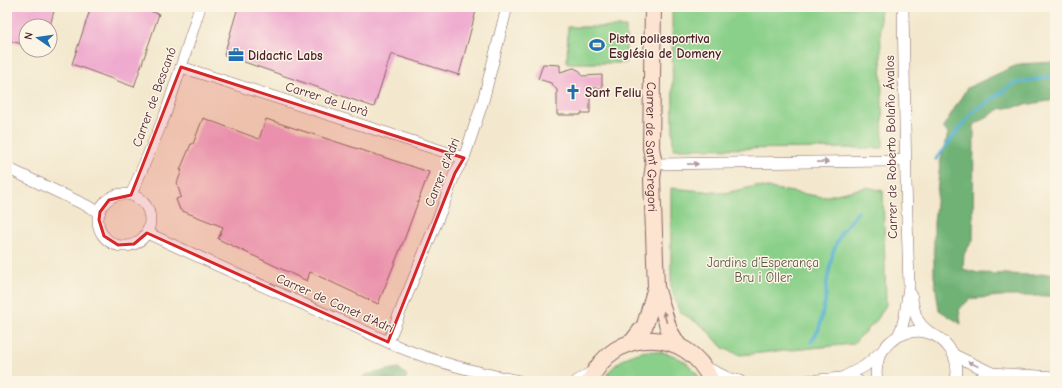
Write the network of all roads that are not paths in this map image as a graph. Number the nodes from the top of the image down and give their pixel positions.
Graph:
1 (200, 7) edge
2 (507, 7) edge
3 (653, 7) edge
4 (903, 7) edge
5 (181, 67) junction
6 (464, 158) junction
7 (905, 160) junction
8 (654, 164) junction
9 (7, 168) edge
10 (130, 195) junction
11 (100, 212) junction
12 (147, 233) junction
13 (909, 286) junction
14 (656, 287) junction
15 (934, 335) junction
16 (898, 336) junction
17 (388, 342) junction
18 (632, 342) junction
19 (678, 345) junction
20 (882, 352) junction
21 (954, 355) junction
22 (703, 366) junction
23 (992, 373) junction
24 (593, 375) edge
25 (1055, 377) edge
26 (835, 379) edge
27 (518, 381) edge
28 (577, 381) edge
29 (711, 381) edge
30 (740, 381) edge
31 (805, 381) edge
32 (858, 381) edge
33 (878, 381) edge
34 (956, 381) edge
35 (975, 381) edge

1 - 5 street, Carrer de Bescanó
2 - 6 street, Carrer d'Adri
3 - 8 main road, Carrer de Sant Gregori
4 - 7 street, Carrer de Roberto Bolaño Ávalos
5 - 6 street, Carrer de Llorà
5 - 10 street, Carrer de Bescanó
6 - 17 street, Carrer d'Adri
8 -> 7 street
7 - 13 street, Carrer de Roberto Bolaño Ávalos
8 - 14 main road, Carrer de Sant Gregori
9 - 11 street
10 - 11 street
10 - 12 street
11 - 12 street
12 - 17 street, Carrer de Canet d'Adri
13 - 15 street, Carrer de Roberto Bolaño Ávalos
13 - 16 street, Carrer de Roberto Bolaño Ávalos
14 - 18 main road, Carrer de Sant Gregori
19 -> 14 main road, Carrer de Sant Gregori
15 - 16 street
15 - 21 street, Carrer de Roberto Bolaño Ávalos
16 - 20 street
17 - 27 street, Carrer de Canet d'Adri
18 - 19 main road
18 - 24 main road
19 - 22 main road
20 - 26 street
20 - 33 street
23 -> 21 street
21 - 34 street
22 - 29 main road
22 - 30 street
23 - 25 street
23 - 35 street
24 - 28 street
26 - 31 street
26 - 32 street

